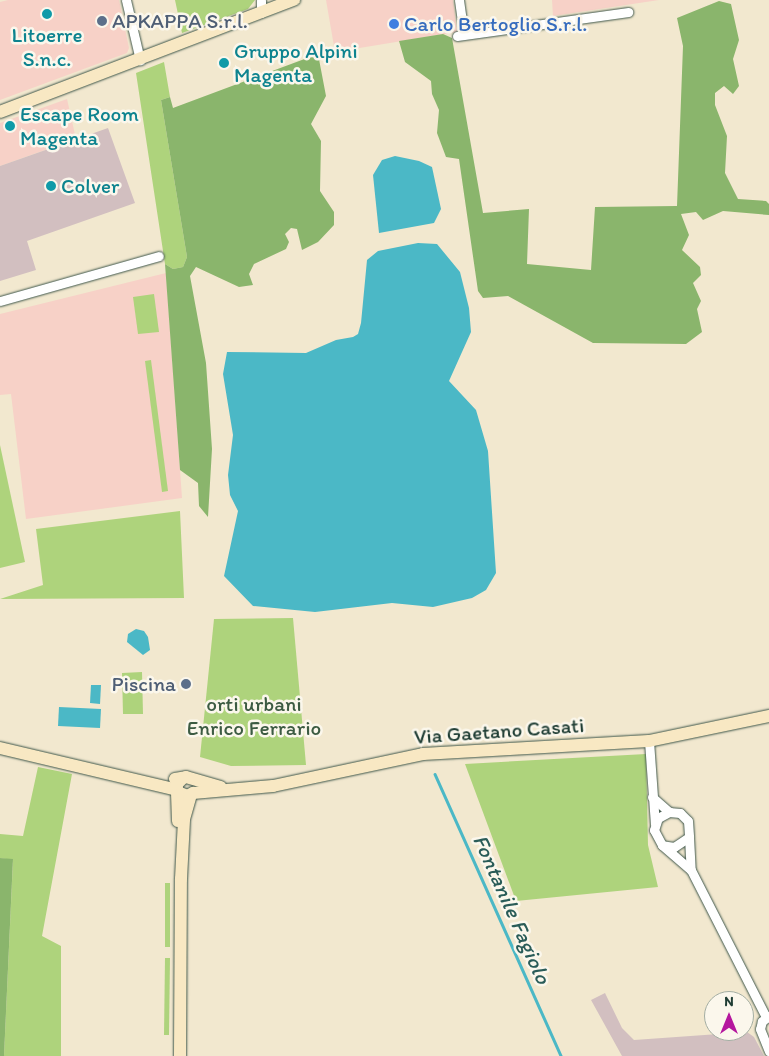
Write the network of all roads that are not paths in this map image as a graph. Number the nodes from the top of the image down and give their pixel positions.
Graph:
1 (126, 0) edge
2 (261, 0) edge
3 (294, 0) edge
4 (459, 0) edge
5 (628, 12) dead end
6 (261, 13) junction
7 (140, 60) junction
8 (0, 112) edge
9 (159, 256) dead end
10 (0, 301) edge
11 (769, 716) edge
12 (649, 741) junction
13 (0, 748) edge
14 (187, 778) junction
15 (153, 782) junction
16 (235, 790) junction
17 (185, 792) junction
18 (652, 797) junction
19 (668, 812) junction
20 (655, 824) junction
21 (689, 837) junction
22 (662, 845) junction
23 (691, 870) junction
24 (767, 1016) edge
25 (769, 1051) edge
26 (180, 1056) edge

1 - 7 street
2 - 6 street
3 - 6 street
4 - 5 street
6 - 7 street
7 - 8 street
9 - 10 street
11 - 12 street, Via Gaetano Casati
12 - 16 street, Via Gaetano Casati
12 - 18 street
13 - 15 street, Via Gaetano Casati
14 - 15 street, Via Gaetano Casati
14 - 16 street, Via Gaetano Casati
14 - 17 street
15 - 17 street, Via Gaetano Casati
16 - 17 street, Via Gaetano Casati
17 - 26 street
18 - 19 street
18 - 20 street
19 - 20 street
19 - 21 street
20 - 22 street
21 - 22 street
21 - 23 street
22 - 23 street
23 - 24 street
24 - 25 street

